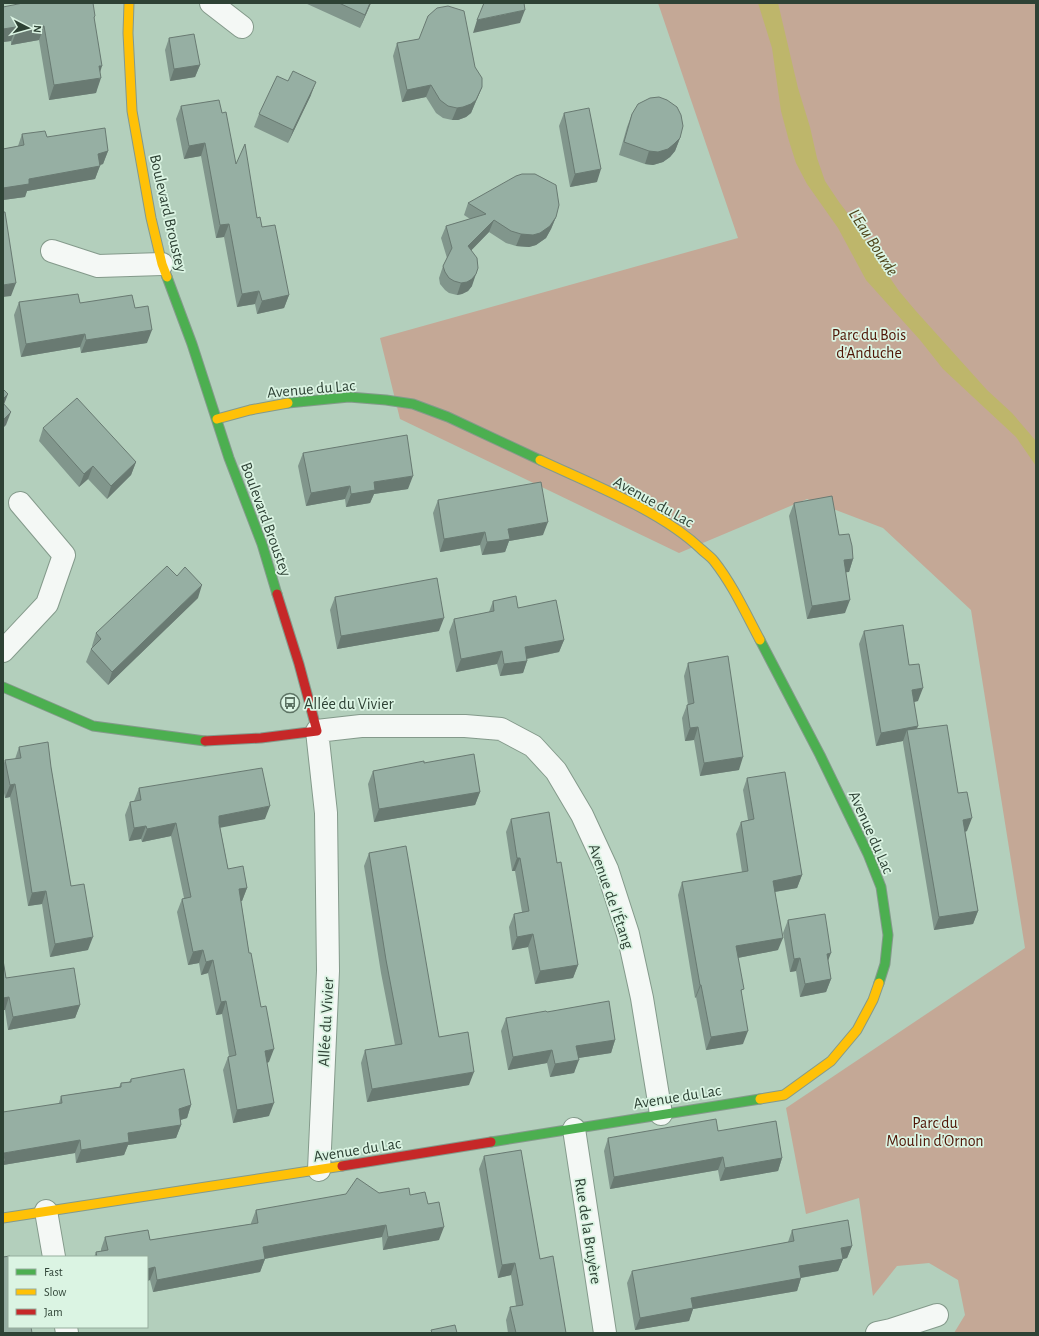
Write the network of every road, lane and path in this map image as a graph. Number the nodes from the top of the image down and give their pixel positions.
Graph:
1 (129, 3) edge
2 (211, 3) edge
3 (242, 27) dead end
4 (52, 250) dead end
5 (162, 264) junction
6 (217, 419) junction
7 (20, 503) dead end
8 (3, 652) edge
9 (3, 687) edge
10 (317, 731) junction
11 (661, 1114) junction
12 (574, 1129) junction
13 (319, 1170) junction
14 (46, 1211) junction
15 (3, 1218) edge
16 (54, 1256) edge
17 (937, 1315) dead end
18 (605, 1333) edge
19 (877, 1333) edge

1 - 5 street, Boulevard Broustey
2 - 3 street
4 - 5 street
5 - 6 street, Boulevard Broustey
6 - 10 street, Boulevard Broustey
6 - 11 street, Avenue du Lac
7 - 8 street
9 - 10 street
10 - 11 street, Avenue de l'Étang
10 - 13 street, Allée du Vivier
11 - 12 street, Avenue du Lac
12 - 13 street, Avenue du Lac
12 - 18 street, Rue de la Bruyère
13 - 14 street, Avenue du Lac
14 - 15 street, Avenue du Lac
14 - 16 street
17 - 19 street

